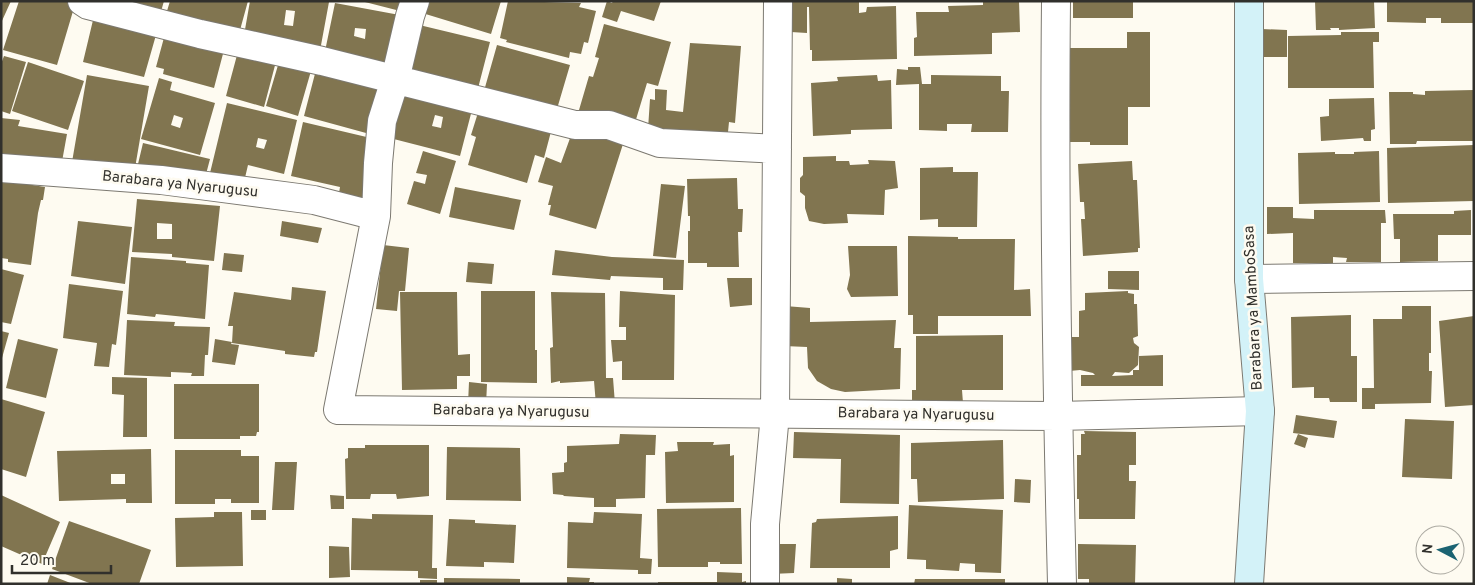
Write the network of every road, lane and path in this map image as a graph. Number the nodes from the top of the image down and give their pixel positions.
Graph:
1 (82, 1) edge
2 (415, 1) edge
3 (778, 1) edge
4 (1056, 1) edge
5 (1248, 1) edge
6 (395, 80) junction
7 (777, 149) junction
8 (1, 168) edge
9 (376, 216) junction
10 (1474, 276) edge
11 (1249, 279) junction
12 (1260, 411) junction
13 (775, 414) junction
14 (1058, 416) junction
15 (766, 584) edge
16 (1062, 584) edge
17 (1249, 584) edge

1 - 6 street
2 - 6 street
3 - 7 street
4 - 14 street
5 - 11 street, Barabara ya MamboSasa
6 - 7 street
6 - 9 street
7 - 13 street
8 - 9 street, Barabara ya Nyarugusu
9 - 13 street, Barabara ya Nyarugusu
10 - 11 street
11 - 12 street, Barabara ya MamboSasa
12 - 14 street, Barabara ya Nyarugusu
12 - 17 street, Barabara ya MamboSasa
13 - 14 street, Barabara ya Nyarugusu
13 - 15 street
14 - 16 street

